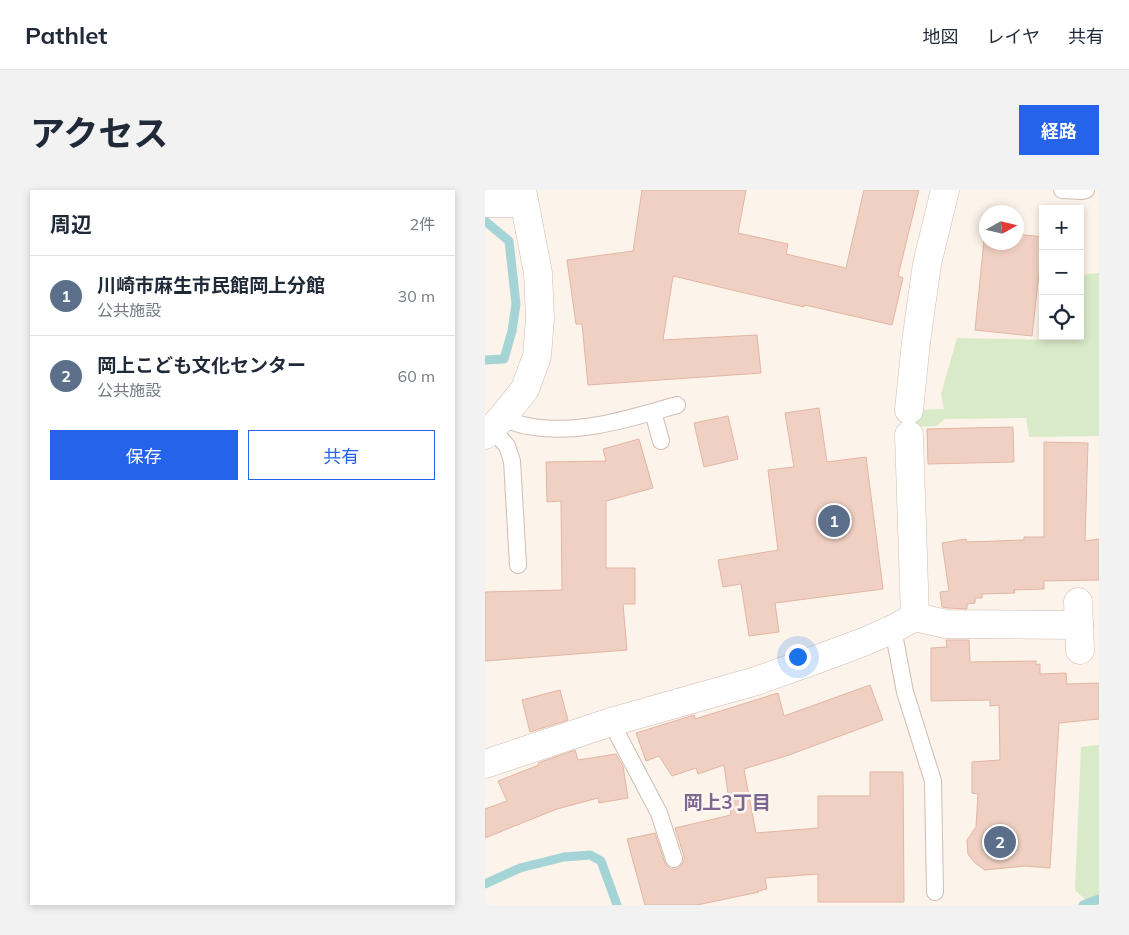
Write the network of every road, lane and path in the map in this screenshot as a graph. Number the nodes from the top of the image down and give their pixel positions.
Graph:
1 (945, 190) edge
2 (1062, 190) edge
3 (1085, 190) edge
4 (523, 197) edge
5 (485, 203) edge
6 (677, 405) dead end
7 (653, 412) junction
8 (493, 427) edge
9 (661, 441) dead end
10 (518, 565) dead end
11 (904, 623) junction
12 (1079, 625) dead end
13 (611, 722) junction
14 (485, 764) edge
15 (674, 859) dead end
16 (935, 892) dead end

1 - 11 street
2 - 3 lane
4 - 5 street
4 - 8 street
6 - 7 lane
7 - 8 lane
7 - 9 lane
8 - 10 lane
11 - 12 street
11 - 13 street
11 - 16 lane
13 - 14 street
13 - 15 lane

